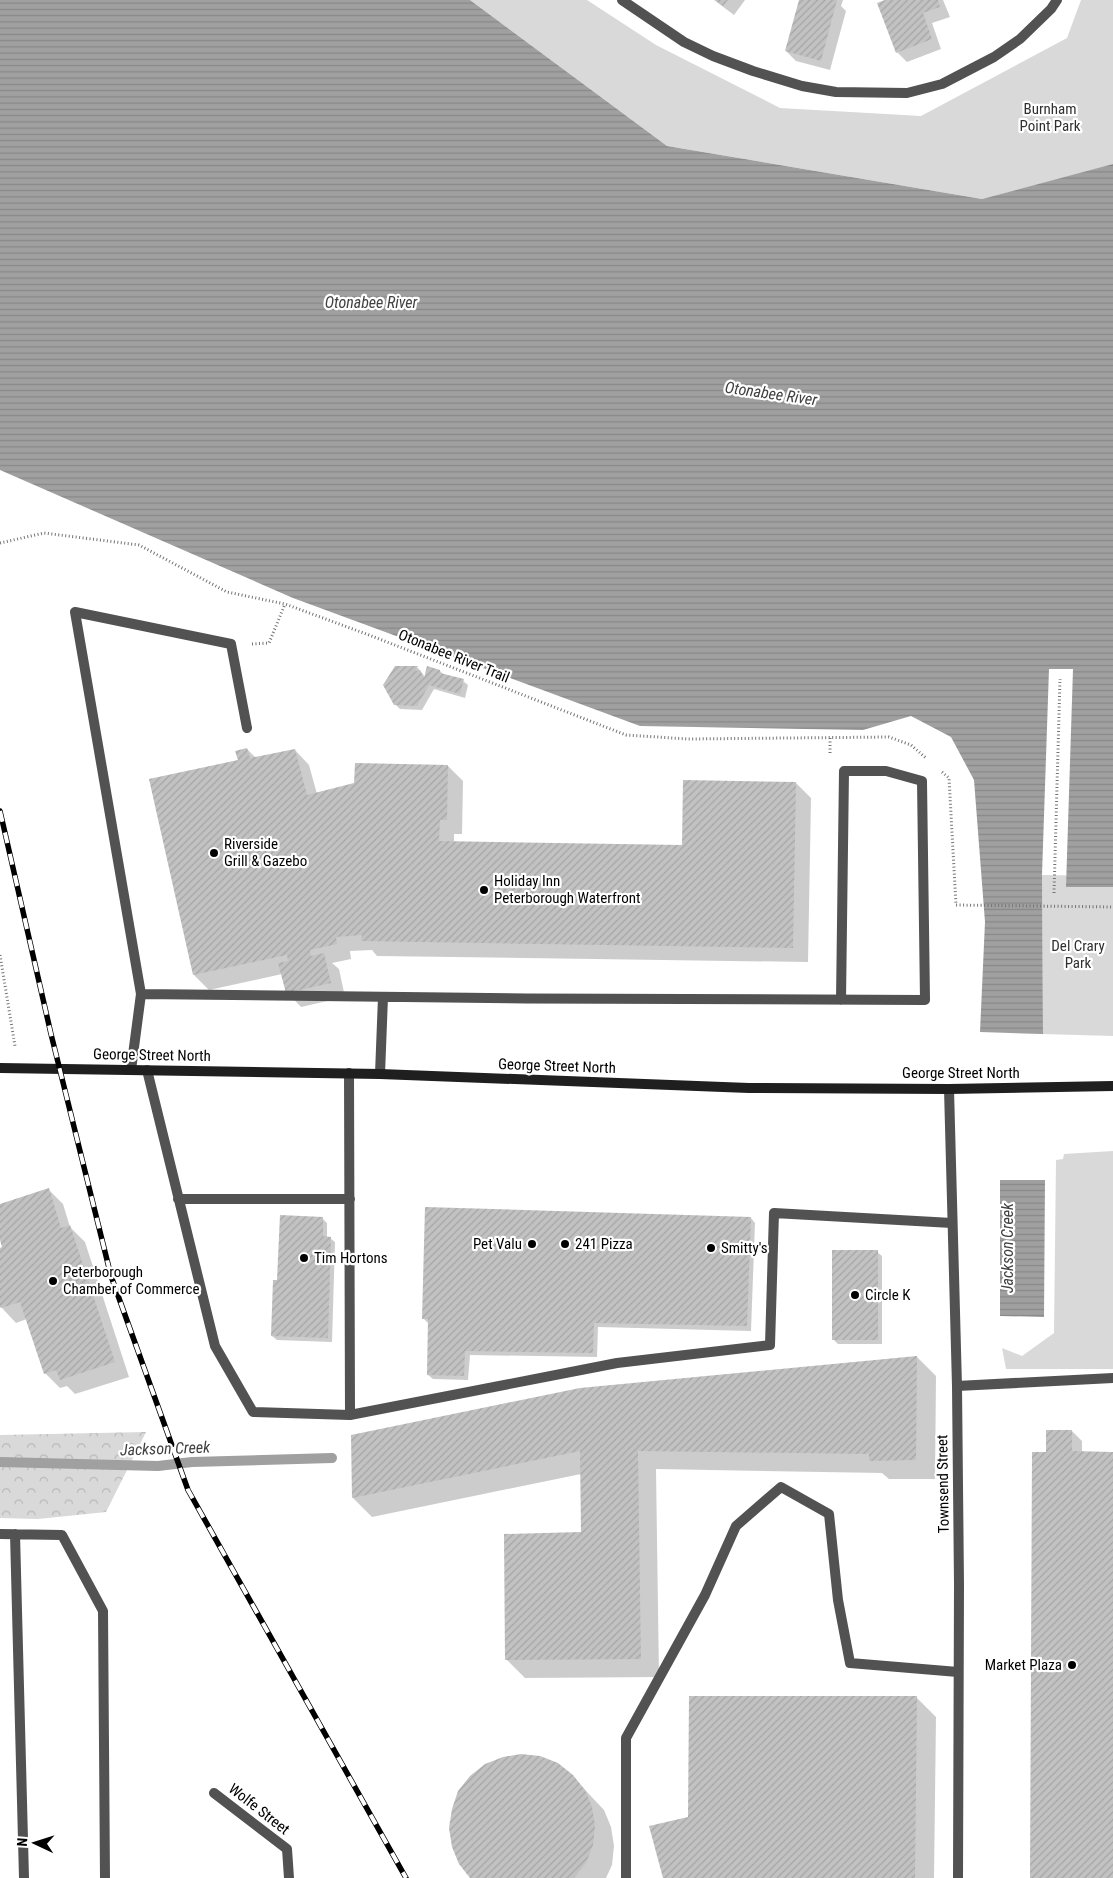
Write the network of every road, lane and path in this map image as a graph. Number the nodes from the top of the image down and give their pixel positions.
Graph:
1 (622, 0) edge
2 (1057, 0) edge
3 (0, 542) edge
4 (285, 604) junction
5 (231, 644) junction
6 (1060, 679) dead end
7 (247, 728) dead end
8 (911, 744) dead end
9 (1054, 894) dead end
10 (956, 905) dead end
11 (1113, 907) edge
12 (0, 955) edge
13 (141, 994) junction
14 (383, 997) junction
15 (841, 1000) junction
16 (0, 1068) edge
17 (18, 1069) junction
18 (130, 1070) junction
19 (147, 1070) junction
20 (349, 1073) junction
21 (380, 1074) junction
22 (1113, 1086) edge
23 (949, 1089) junction
24 (178, 1199) junction
25 (350, 1199) junction
26 (952, 1223) junction
27 (1113, 1378) edge
28 (957, 1386) junction
29 (350, 1415) junction
30 (0, 1534) edge
31 (15, 1534) junction
32 (958, 1672) junction
33 (214, 1793) dead end
34 (24, 1878) edge
35 (105, 1878) edge
36 (289, 1878) edge
37 (626, 1878) edge
38 (958, 1878) edge

1 - 2 street
3 - 4 path, Otonabee River Trail
4 - 5 path
4 - 8 path, Otonabee River Trail
5 - 7 street
5 - 13 street
6 - 9 path
10 - 11 path
12 - 17 path
13 - 14 street
13 - 18 street
14 - 15 street
14 - 21 street
15 - 15 street
16 - 17 main road, George Street North
17 - 18 main road, George Street North
18 - 19 main road, George Street North
19 - 20 main road, George Street North
19 - 24 street
20 - 21 main road, George Street North
20 - 25 street
21 - 23 main road, George Street North
22 - 23 main road, George Street North
23 - 26 street, Townsend Street
24 - 25 street
24 - 29 street
25 - 29 street
26 - 28 street, Townsend Street
26 - 29 street
27 - 28 street
28 - 32 street, Townsend Street
30 - 31 street
31 - 34 street
31 - 35 street
32 - 37 street
32 - 38 street, Townsend Street
33 - 36 street, Wolfe Street

